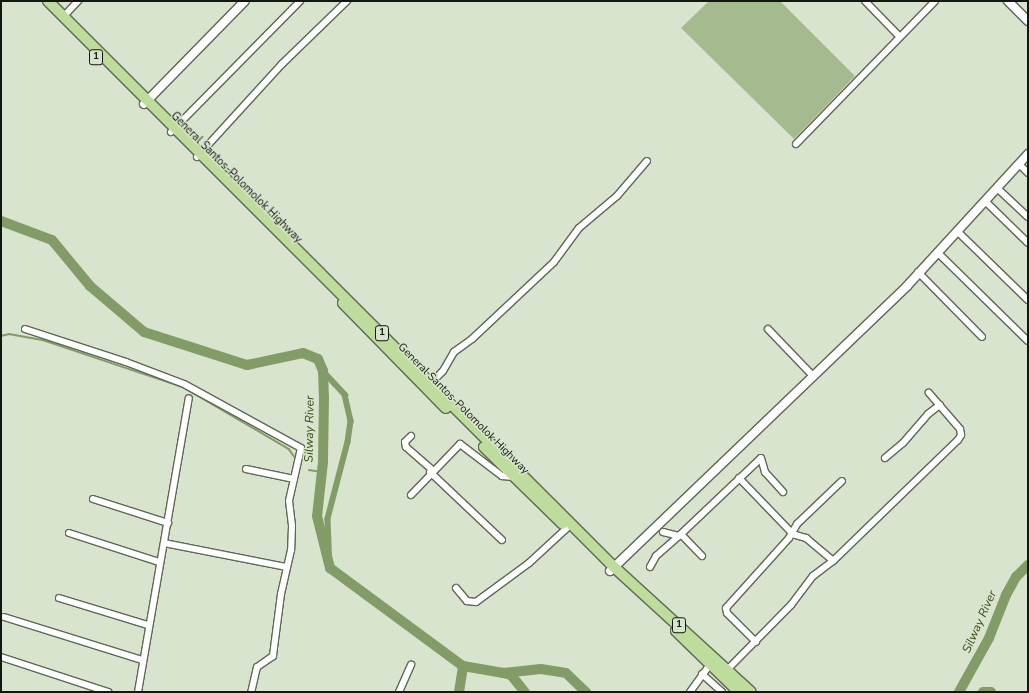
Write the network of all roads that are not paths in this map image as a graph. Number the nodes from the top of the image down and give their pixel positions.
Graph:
1 (40, 1) edge
2 (48, 1) edge
3 (78, 1) edge
4 (245, 1) edge
5 (300, 1) edge
6 (347, 1) edge
7 (865, 1) edge
8 (935, 1) edge
9 (1008, 1) edge
10 (64, 16) junction
11 (1028, 21) edge
12 (899, 36) junction
13 (145, 102) junction
14 (173, 130) junction
15 (796, 144) dead end
16 (1028, 154) edge
17 (199, 155) junction
18 (647, 160) dead end
19 (1019, 164) junction
20 (1028, 173) edge
21 (997, 188) junction
22 (985, 201) junction
23 (1028, 217) edge
24 (957, 231) junction
25 (1028, 243) edge
26 (937, 252) junction
27 (918, 272) junction
28 (1028, 300) edge
29 (25, 329) dead end
30 (768, 329) dead end
31 (982, 337) dead end
32 (1028, 341) edge
33 (813, 376) junction
34 (431, 383) junction
35 (929, 393) dead end
36 (189, 398) dead end
37 (940, 405) junction
38 (411, 436) dead end
39 (886, 458) dead end
40 (246, 468) dead end
41 (431, 471) junction
42 (514, 477) junction
43 (740, 478) junction
44 (294, 479) junction
45 (842, 481) dead end
46 (783, 492) dead end
47 (411, 495) dead end
48 (93, 499) dead end
49 (168, 523) junction
50 (567, 528) junction
51 (663, 532) dead end
52 (69, 533) dead end
53 (792, 533) junction
54 (680, 535) junction
55 (502, 540) dead end
56 (164, 543) junction
57 (702, 556) dead end
58 (833, 561) junction
59 (159, 562) junction
60 (286, 567) junction
61 (650, 567) dead end
62 (612, 569) junction
63 (456, 588) dead end
64 (59, 598) dead end
65 (4, 617) dead end
66 (148, 625) junction
67 (756, 642) junction
68 (1, 657) edge
69 (142, 660) junction
70 (710, 664) junction
71 (411, 665) dead end
72 (728, 669) junction
73 (702, 674) junction
74 (108, 692) edge
75 (138, 692) edge
76 (251, 692) edge
77 (399, 692) edge
78 (690, 692) edge
79 (722, 692) edge
80 (739, 692) edge
81 (750, 692) edge

1 - 13 highway, 1
2 - 10 highway, 1
3 - 10 street
4 - 13 street
5 - 14 street
6 - 17 street
7 - 12 street
8 - 12 street
9 - 11 street
10 - 13 highway, 1
12 - 15 street
13 - 14 highway, 1
14 - 17 highway, 1
16 - 19 street
17 - 34 highway, 1
17 - 42 highway, General Santos-Polomolok Highway / 1
18 - 34 street
19 - 20 street
19 - 21 street
21 - 22 street
21 - 23 street
22 - 24 street
22 - 25 street
24 - 26 street
24 - 28 street
26 - 27 street
26 - 32 street
27 - 31 street
27 - 33 street
29 - 44 street
30 - 33 street
33 - 62 street
34 - 62 highway, 1
35 - 37 street
36 - 49 street
37 - 39 street
37 - 58 street
38 - 41 street
40 - 44 street
41 - 42 street
41 - 47 street
41 - 55 street
42 - 50 highway, General Santos-Polomolok Highway / 1
43 - 46 street
43 - 53 street
43 - 54 street
44 - 60 street
45 - 53 street
48 - 49 street
49 - 56 street
50 - 62 highway, General Santos-Polomolok Highway / 1
50 - 63 street
51 - 54 street
52 - 59 street
53 - 58 street
53 - 67 street
54 - 57 street
54 - 61 street
56 - 59 street
56 - 60 street
58 - 67 street
59 - 66 street
60 - 76 street
62 - 70 highway, General Santos-Polomolok Highway / 1
62 - 72 highway, 1
64 - 66 street
65 - 69 street
66 - 69 street
67 - 72 street
68 - 74 street
69 - 75 street
70 - 73 street
70 - 80 highway, General Santos-Polomolok Highway / 1
71 - 77 street
72 - 81 highway, 1
73 - 78 street
73 - 79 street

